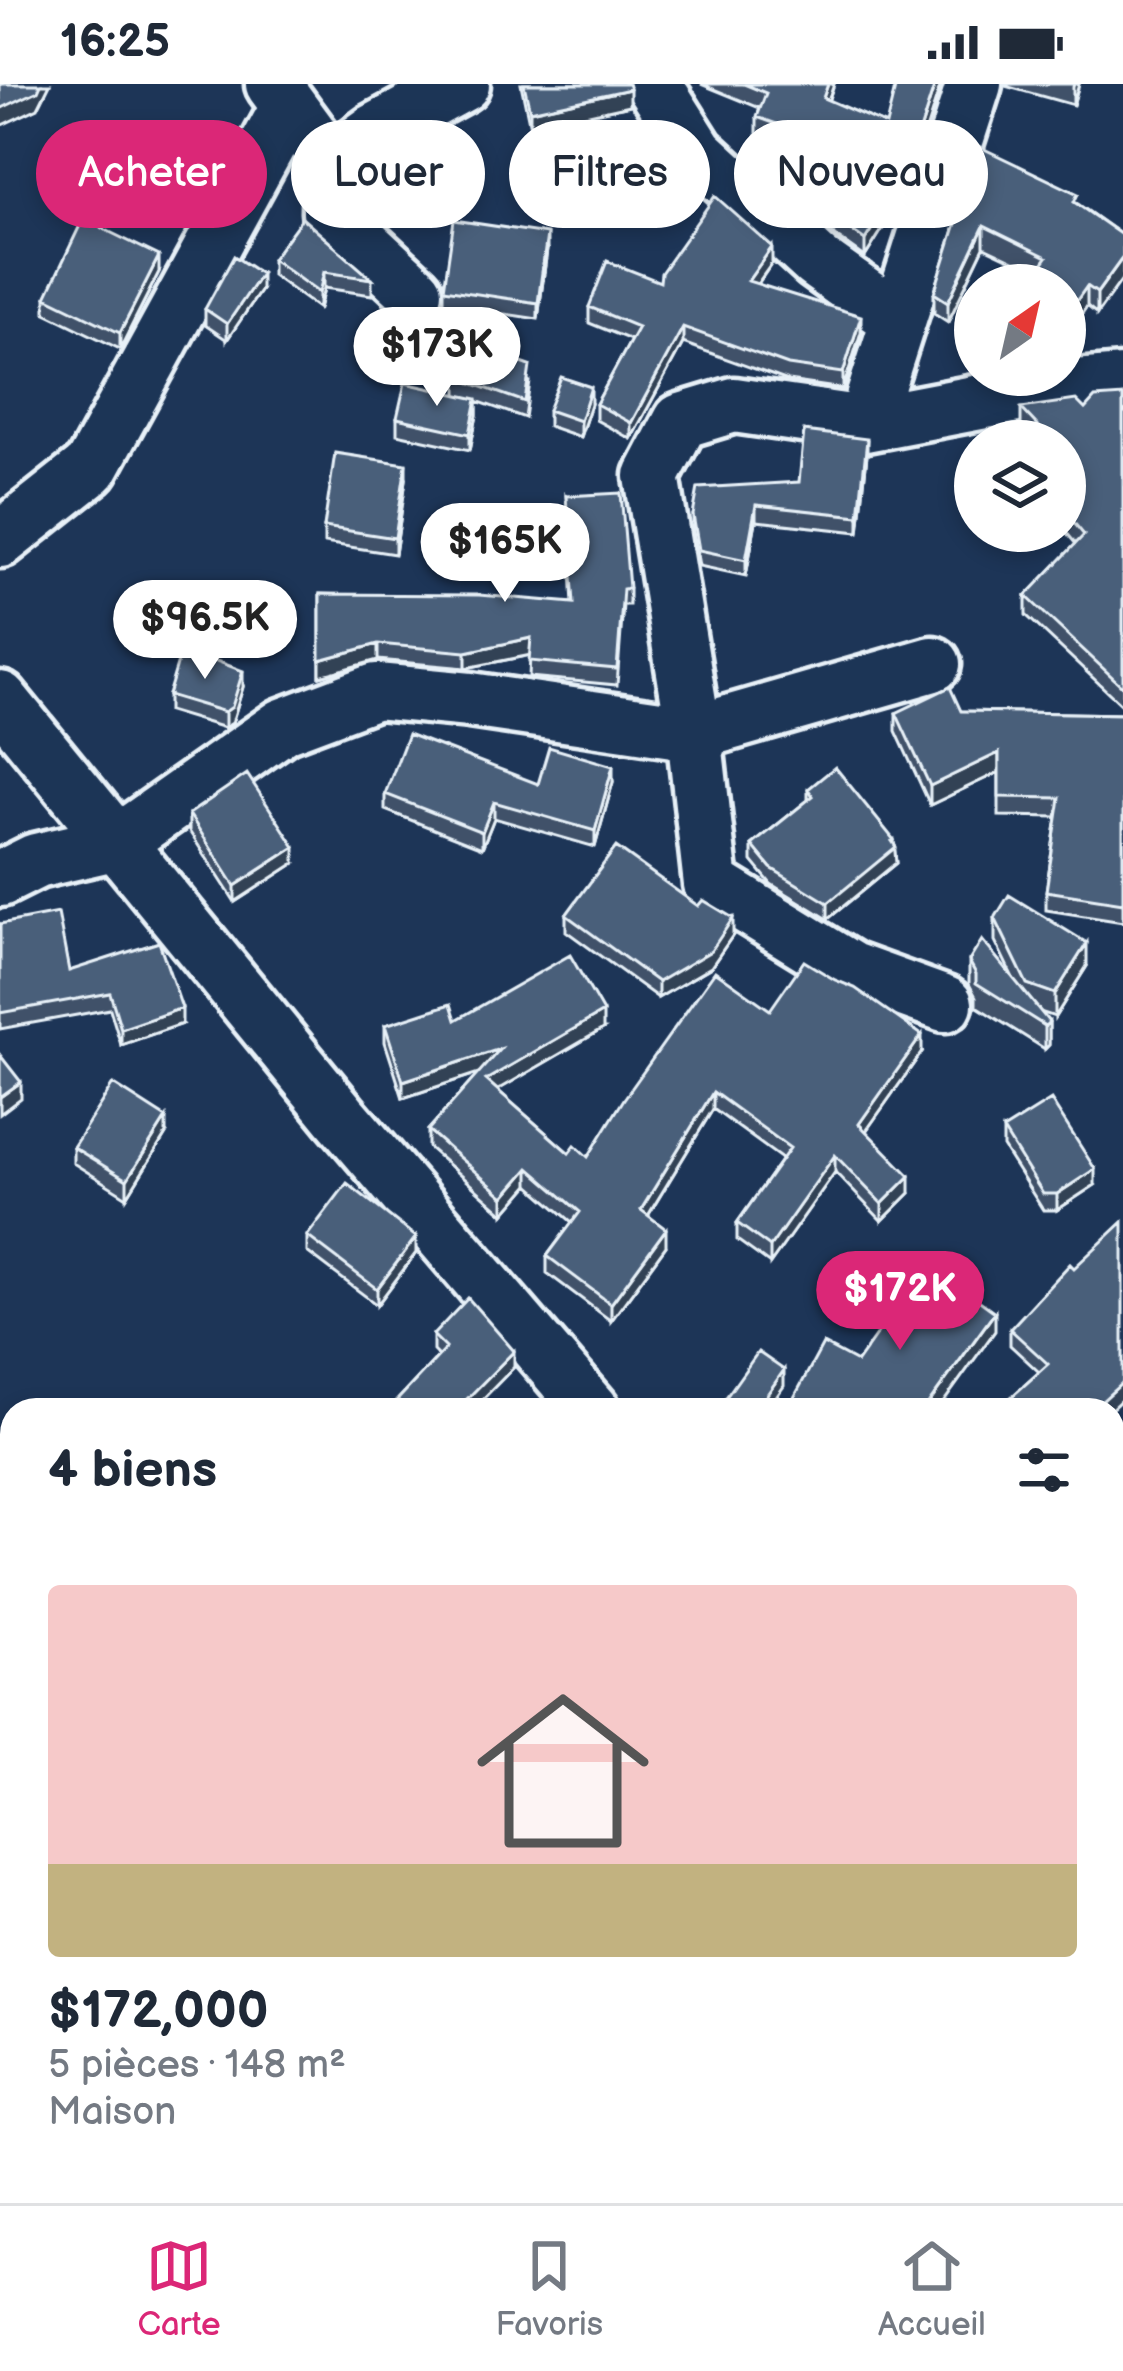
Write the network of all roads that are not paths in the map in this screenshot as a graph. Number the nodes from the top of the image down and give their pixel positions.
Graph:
1 (462, 84) edge
2 (654, 84) edge
3 (974, 84) edge
4 (281, 95) edge
5 (299, 120) edge
6 (396, 120) edge
7 (345, 228) edge
8 (415, 292) dead end
9 (897, 319) junction
10 (1123, 383) edge
11 (865, 424) junction
12 (0, 540) edge
13 (933, 664) dead end
14 (0, 698) edge
15 (694, 733) junction
16 (118, 842) junction
17 (0, 879) edge
18 (945, 1004) dead end
19 (571, 1398) edge

1 - 6 street
2 - 9 street
3 - 9 street
4 - 5 street
4 - 12 street
7 - 8 street
9 - 11 street
10 - 11 street
11 - 15 street
13 - 15 street
14 - 16 street
15 - 16 street
15 - 18 street
16 - 17 street
16 - 19 street

